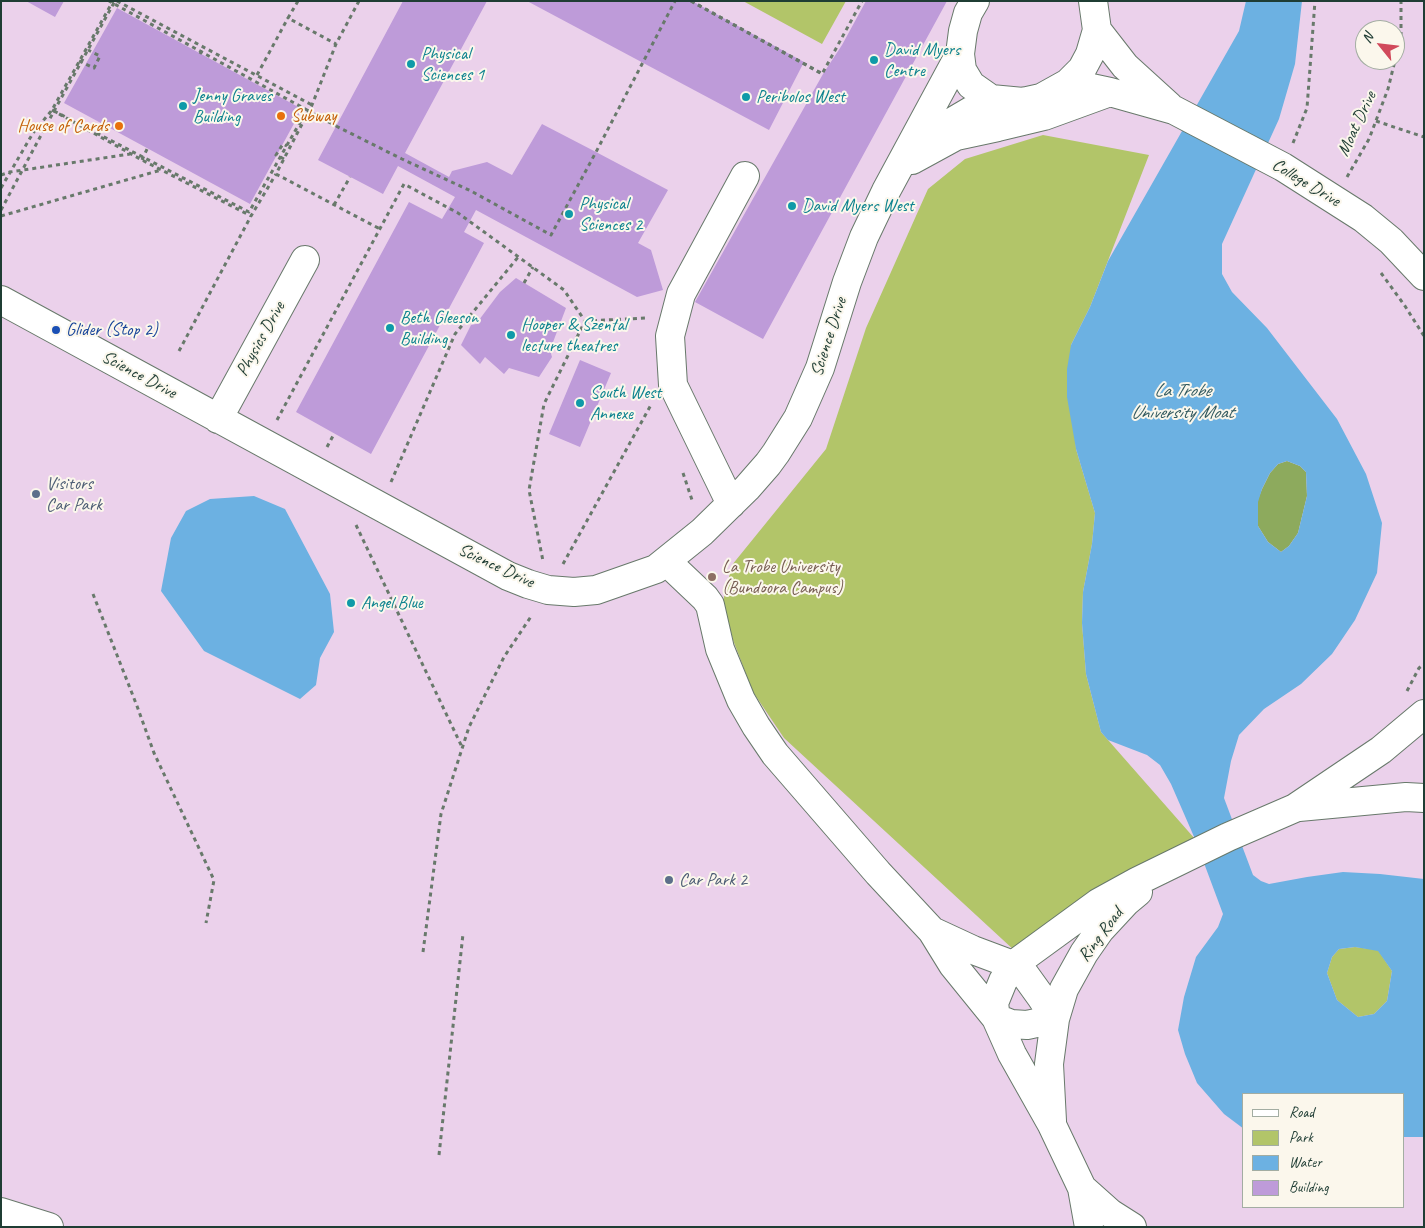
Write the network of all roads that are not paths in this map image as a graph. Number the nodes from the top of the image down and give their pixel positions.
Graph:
1 (975, 1) edge
2 (1093, 1) edge
3 (1098, 30) junction
4 (960, 54) junction
5 (1068, 83) junction
6 (1110, 92) junction
7 (991, 98) junction
8 (1174, 110) junction
9 (912, 160) junction
10 (745, 176) dead end
11 (886, 191) junction
12 (305, 260) dead end
13 (1424, 276) edge
14 (1, 300) edge
15 (218, 419) junction
16 (731, 504) junction
17 (666, 561) junction
18 (1424, 714) edge
19 (1424, 798) edge
20 (1295, 808) junction
21 (1170, 866) junction
22 (932, 931) junction
23 (1013, 965) junction
24 (996, 1018) junction
25 (1055, 1020) junction
26 (1052, 1125) junction
27 (1082, 1188) junction
28 (1, 1212) edge
29 (49, 1227) edge
30 (1089, 1227) edge
31 (1132, 1227) edge

1 - 4 street
2 - 3 street
3 - 5 street
3 - 8 street, College Drive
4 - 7 street
4 - 11 street, Science Drive
5 - 6 street, College Drive
5 - 7 street
6 - 8 street, College Drive
6 - 9 street
7 - 9 street, Science Drive
8 - 13 street, College Drive
9 - 11 street, Science Drive
10 - 16 street
11 - 16 street, Science Drive
12 - 15 street, Physics Drive
14 - 15 street, Science Drive
15 - 17 street, Science Drive
16 - 17 street, Science Drive
17 - 22 street
18 - 20 street, Ring Road
19 - 20 street, Ring Road
20 - 21 street, Ring Road
21 - 23 street, Ring Road
21 - 25 street, Ring Road
22 - 23 street
22 - 24 street
23 - 24 street, Ring Road
23 - 25 street
24 - 25 street
24 - 26 street, Ring Road
25 - 26 street, Ring Road
26 - 27 street, Ring Road
27 - 30 street, Ring Road
27 - 31 street, Ring Road
28 - 29 street

